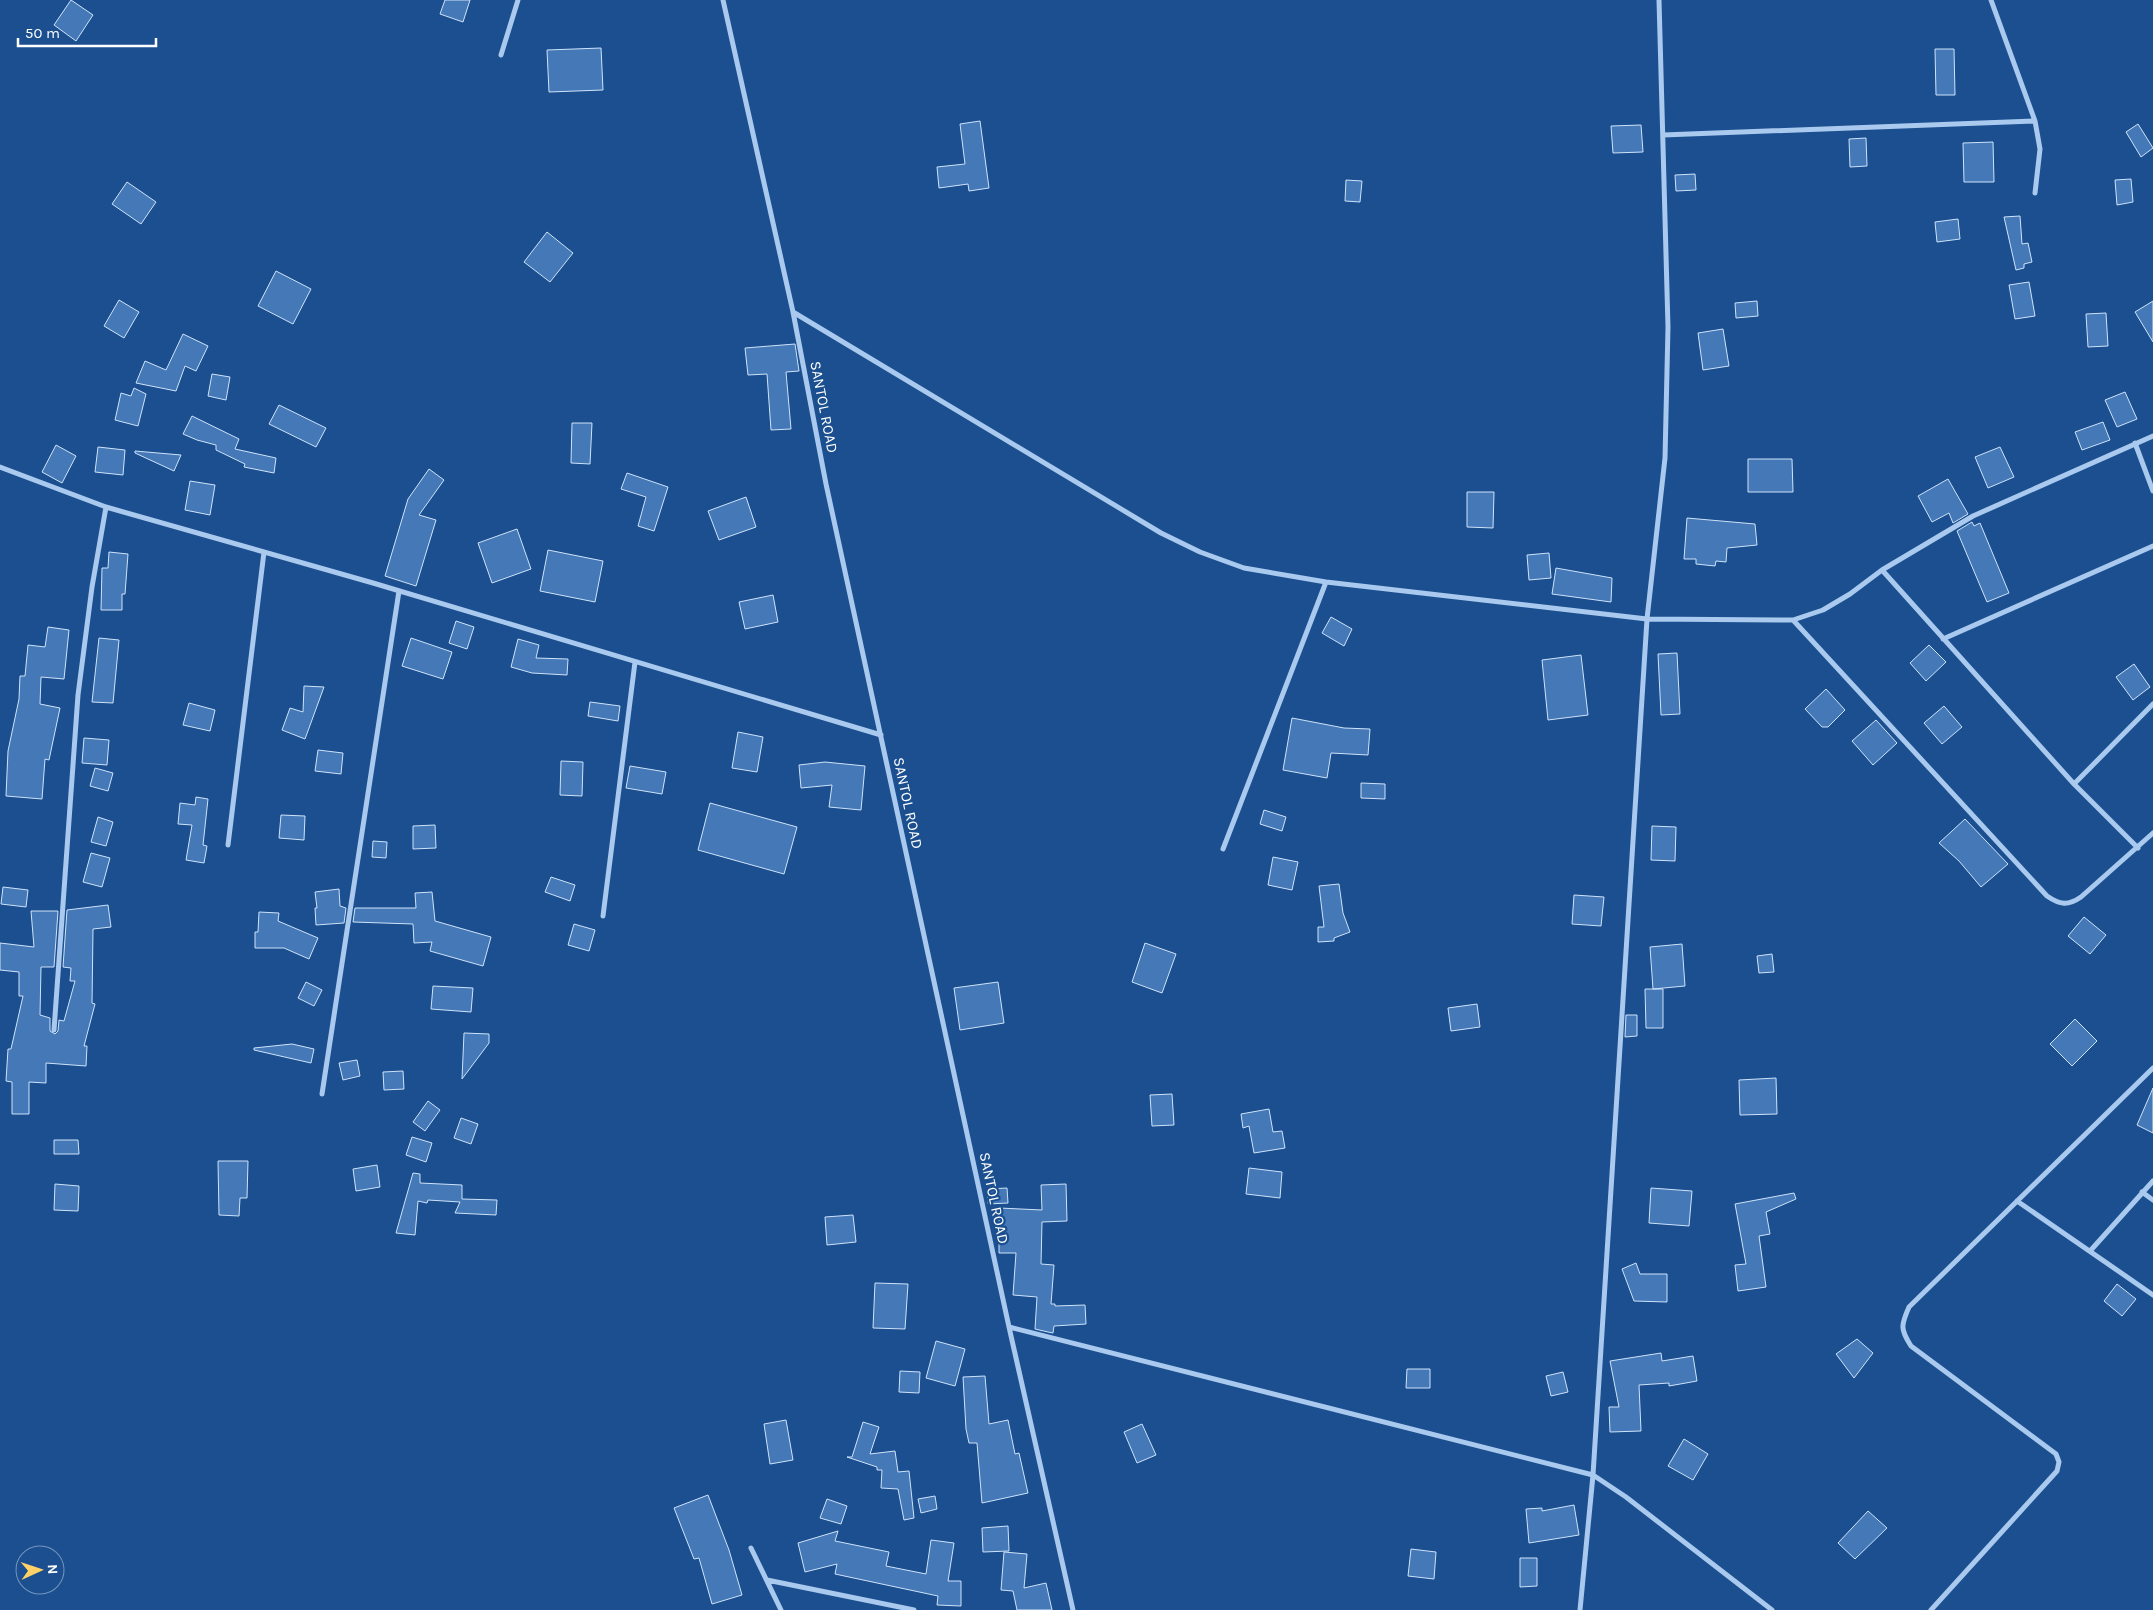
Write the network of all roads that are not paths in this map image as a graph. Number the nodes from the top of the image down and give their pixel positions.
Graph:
1 (518, 0) edge
2 (723, 0) edge
3 (1659, 0) edge
4 (1990, 0) edge
5 (501, 55) dead end
6 (2035, 121) junction
7 (1663, 135) junction
8 (2034, 193) dead end
9 (793, 312) junction
10 (2153, 436) edge
11 (2135, 443) junction
12 (0, 467) edge
13 (2153, 491) edge
14 (106, 507) junction
15 (2153, 546) edge
16 (264, 552) junction
17 (1882, 570) junction
18 (1326, 582) junction
19 (399, 591) junction
20 (1647, 619) junction
21 (1793, 620) junction
22 (1943, 639) junction
23 (635, 662) junction
24 (2153, 704) edge
25 (881, 736) junction
26 (2074, 784) junction
27 (2153, 833) edge
28 (228, 845) dead end
29 (2138, 848) junction
30 (1223, 849) dead end
31 (603, 916) dead end
32 (54, 1030) dead end
33 (2153, 1068) edge
34 (322, 1094) dead end
35 (2153, 1181) edge
36 (2142, 1192) junction
37 (2153, 1200) edge
38 (2018, 1201) junction
39 (2090, 1250) junction
40 (2153, 1295) edge
41 (1009, 1327) junction
42 (1592, 1475) junction
43 (751, 1548) dead end
44 (767, 1580) junction
45 (781, 1610) edge
46 (914, 1610) edge
47 (1073, 1610) edge
48 (1580, 1610) edge
49 (1772, 1610) edge
50 (1931, 1610) edge

1 - 5 street
2 - 9 street, SANTOL ROAD
3 - 7 street
4 - 6 street
6 - 7 street
6 - 8 street
7 - 20 street
9 - 18 street
9 - 25 street, SANTOL ROAD
10 - 11 street
11 - 13 street
11 - 17 street
12 - 14 street
14 - 16 street
14 - 32 street
15 - 22 street
16 - 19 street
16 - 28 street
17 - 21 street
17 - 22 street
18 - 20 street
18 - 30 street
19 - 23 street
19 - 34 street
20 - 21 street
20 - 42 street
21 - 29 street
22 - 26 street
23 - 25 street
23 - 31 street
24 - 26 street
25 - 41 street, SANTOL ROAD
26 - 29 street
27 - 29 street
33 - 38 street
35 - 36 street
36 - 37 street
36 - 39 street
38 - 39 street
38 - 50 street
39 - 40 street
41 - 42 street
41 - 47 street, SANTOL ROAD
42 - 48 street
42 - 49 street
43 - 44 street
44 - 45 street
44 - 46 street

